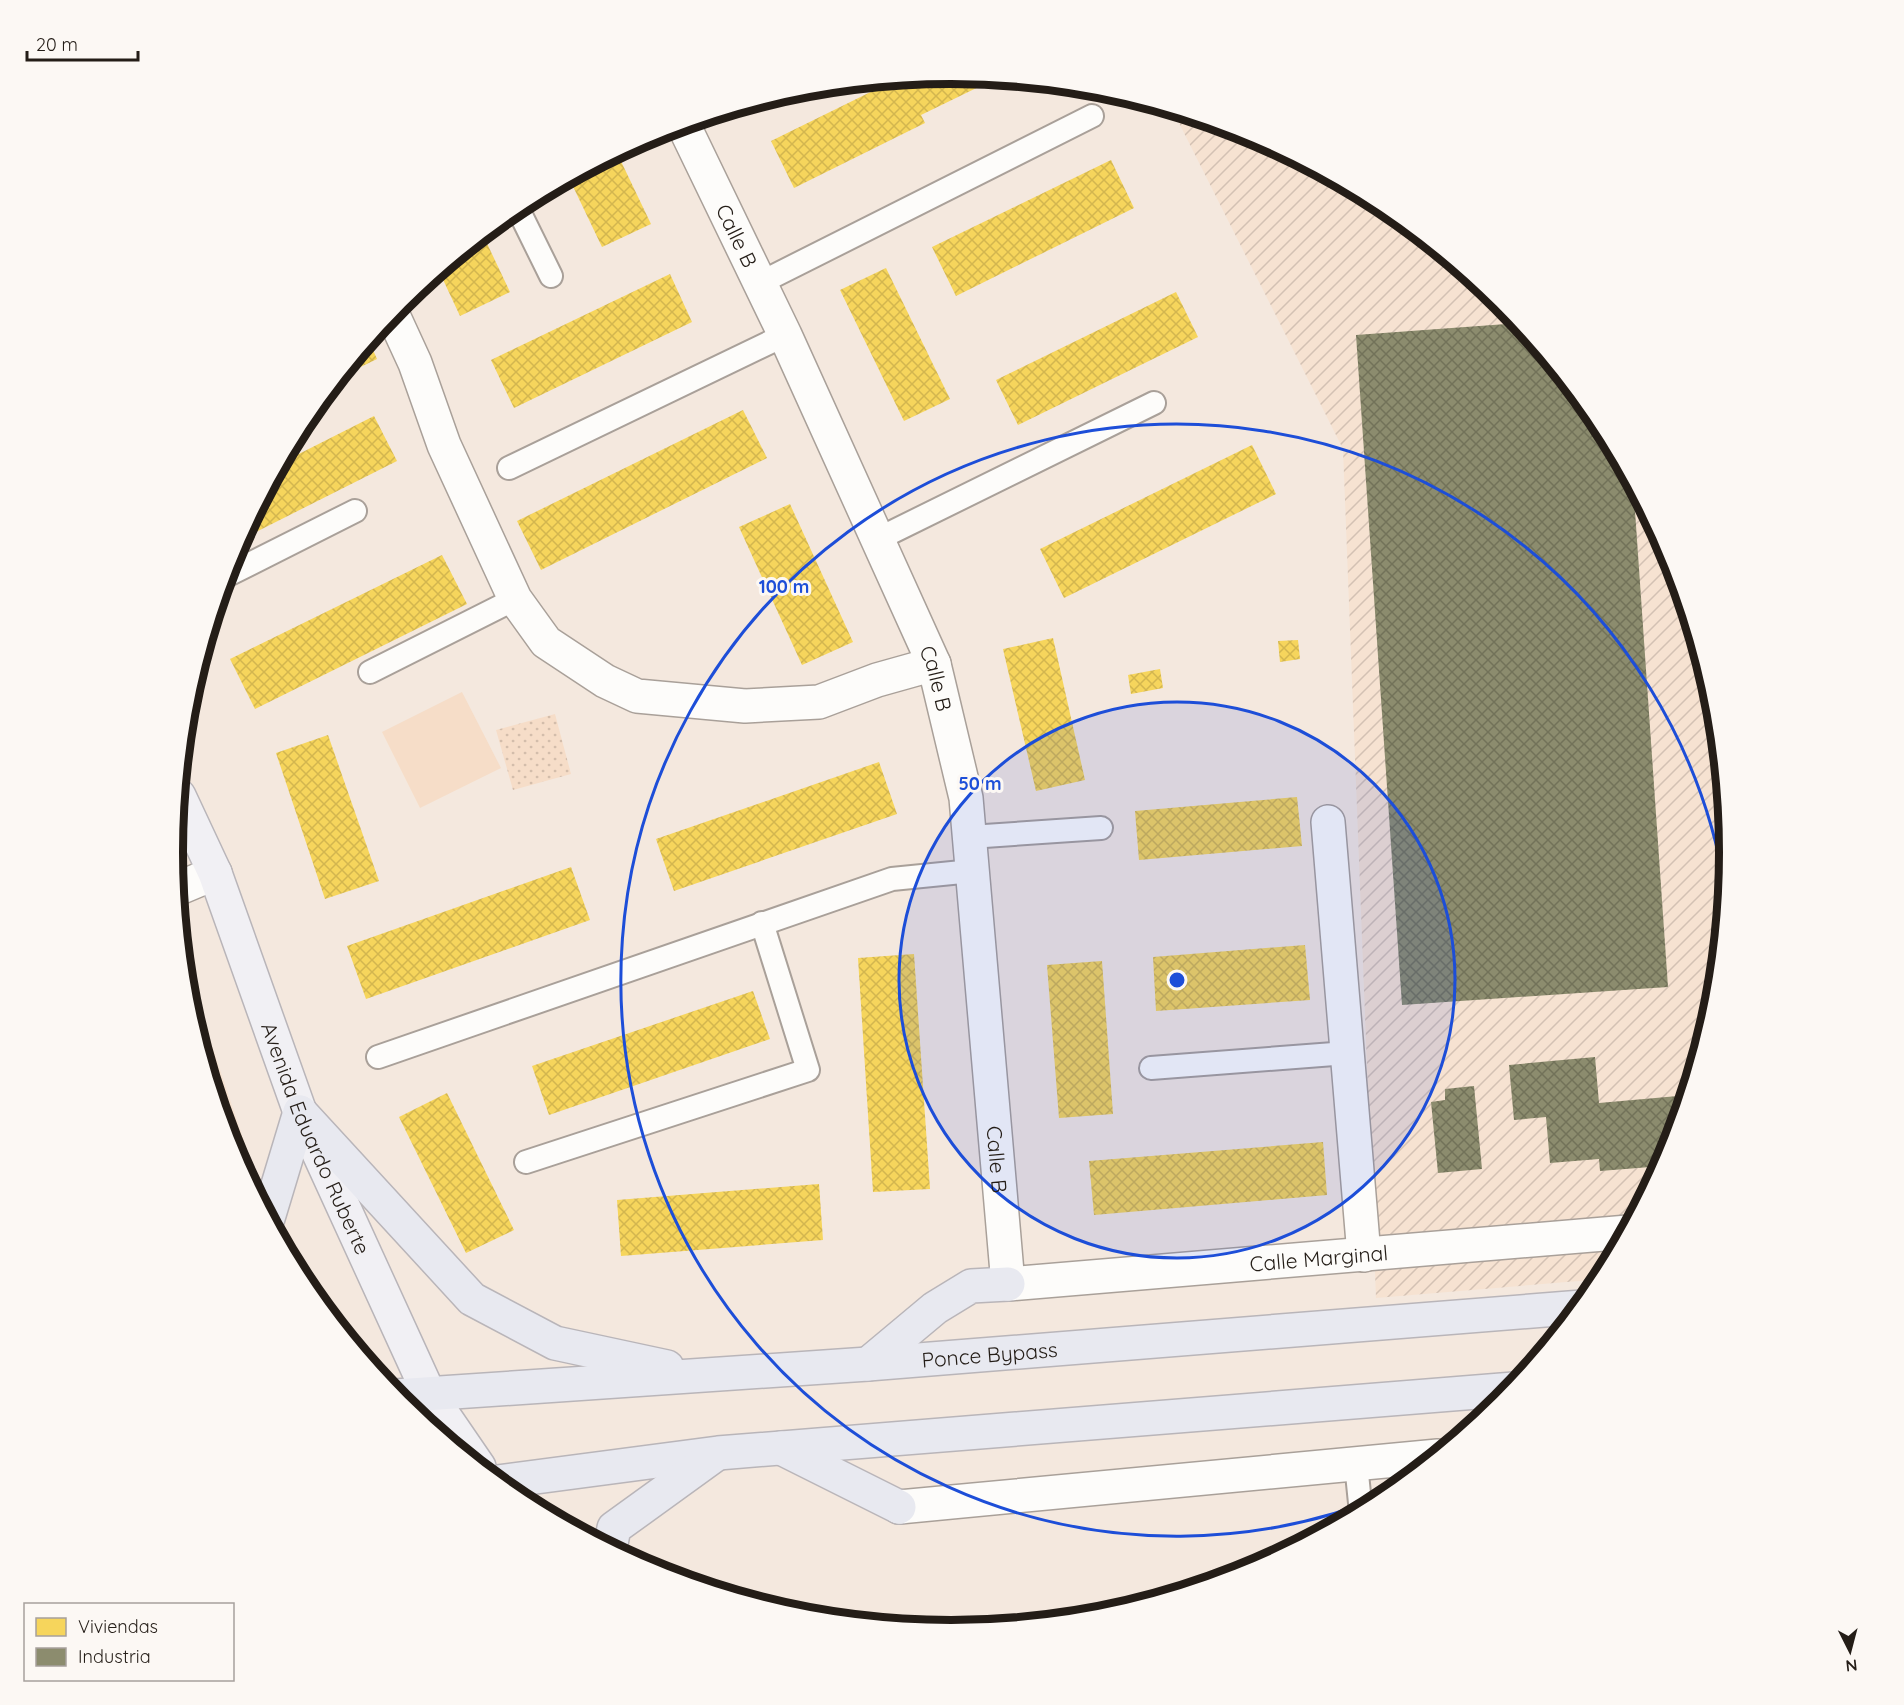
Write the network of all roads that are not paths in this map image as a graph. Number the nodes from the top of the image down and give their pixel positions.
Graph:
1 (1092, 116) dead end
2 (687, 132) edge
3 (522, 216) edge
4 (551, 276) dead end
5 (760, 283) junction
6 (396, 322) edge
7 (785, 335) junction
8 (1154, 403) dead end
9 (509, 468) dead end
10 (355, 511) dead end
11 (878, 539) junction
12 (237, 570) edge
13 (515, 599) junction
14 (934, 664) junction
15 (370, 672) dead end
16 (185, 808) edge
17 (1329, 822) dead end
18 (1101, 828) dead end
19 (970, 837) junction
20 (972, 871) junction
21 (215, 873) junction
22 (184, 886) edge
23 (762, 923) junction
24 (1347, 1053) junction
25 (378, 1057) dead end
26 (1150, 1068) dead end
27 (300, 1112) junction
28 (526, 1162) dead end
29 (271, 1208) edge
30 (1620, 1233) edge
31 (1364, 1255) junction
32 (1008, 1284) junction
33 (1571, 1308) edge
34 (868, 1364) junction
35 (707, 1376) junction
36 (1501, 1390) edge
37 (429, 1394) junction
38 (408, 1395) edge
39 (465, 1446) edge
40 (781, 1448) junction
41 (718, 1453) junction
42 (1426, 1457) edge
43 (1356, 1464) junction
44 (510, 1480) edge
45 (1360, 1503) edge
46 (899, 1507) joint
47 (611, 1542) edge

1 - 5 lane
2 - 5 street, Calle B
3 - 4 lane
5 - 7 street, Calle B
6 - 13 street
7 - 9 lane
7 - 11 street, Calle B
8 - 11 lane
10 - 12 lane
11 - 14 street, Calle B
13 - 14 street
13 - 15 lane
14 - 19 street, Calle B
16 - 21 main road, Avenida Eduardo Ruberte
17 - 24 street
18 - 19 lane
19 - 20 street, Calle B
20 - 23 lane
20 - 32 street, Calle B
21 - 22 street
21 - 27 main road, Avenida Eduardo Ruberte
23 - 25 lane
23 - 28 lane
24 - 26 lane
24 - 31 street
27 - 29 highway
27 - 35 highway
27 - 37 main road, Avenida Eduardo Ruberte
30 - 31 street, Calle Marginal
31 - 32 street, Calle Marginal
32 - 34 highway
33 - 34 highway, Ponce Bypass
34 - 35 highway, Ponce Bypass
35 - 37 highway, Ponce Bypass
36 - 40 highway
37 - 38 highway, Ponce Bypass
37 - 39 main road, Avenida Eduardo Ruberte
40 - 41 highway
40 - 46 highway
41 - 44 highway
41 - 47 highway
42 - 43 street
43 - 45 lane
43 - 46 street

